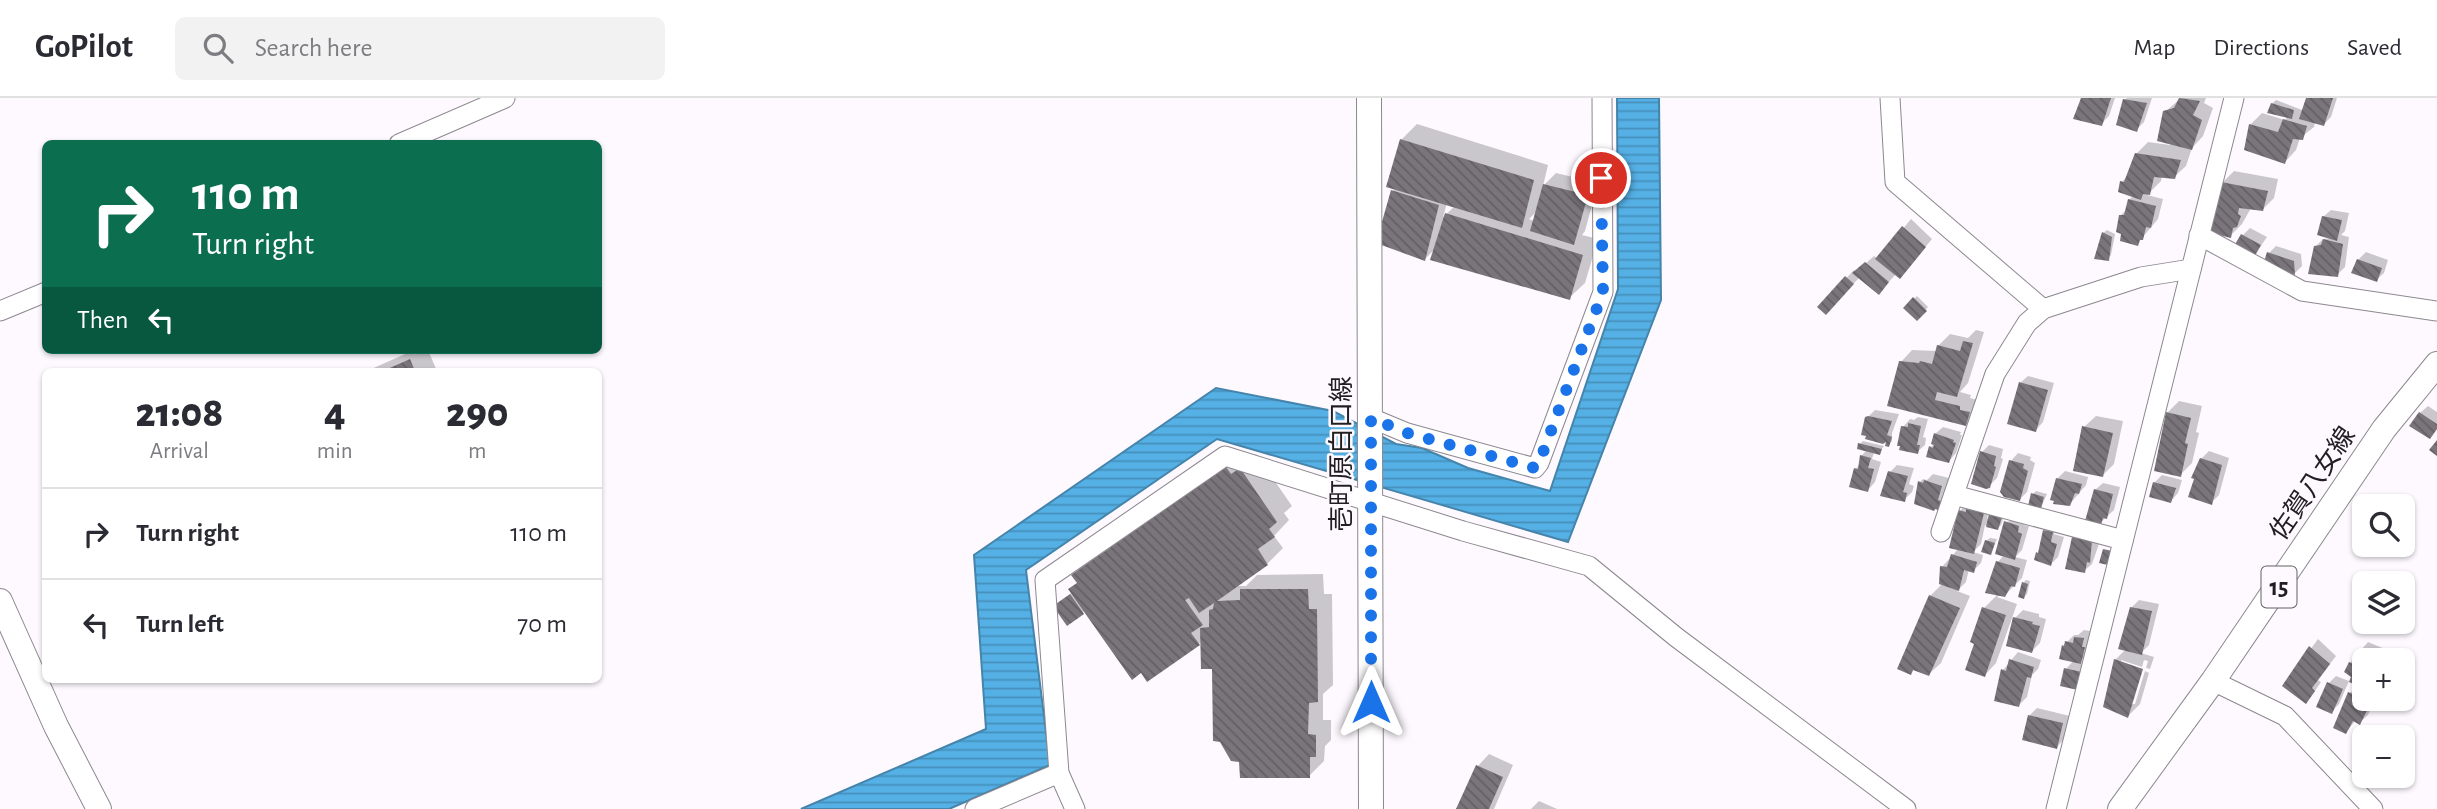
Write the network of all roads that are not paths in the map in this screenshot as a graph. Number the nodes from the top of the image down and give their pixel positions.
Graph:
1 (505, 98) edge
2 (1370, 98) edge
3 (1602, 98) edge
4 (1890, 98) edge
5 (2234, 98) edge
6 (408, 140) edge
7 (2199, 235) junction
8 (2191, 269) junction
9 (42, 294) edge
10 (2043, 309) junction
11 (0, 311) edge
12 (2437, 311) edge
13 (2437, 364) edge
14 (1371, 424) junction
15 (1370, 495) junction
16 (1954, 495) junction
17 (1941, 532) dead end
18 (2123, 540) junction
19 (0, 601) edge
20 (2213, 681) junction
21 (1059, 773) junction
22 (99, 809) edge
23 (975, 809) edge
24 (1075, 809) edge
25 (1371, 809) edge
26 (1906, 809) edge
27 (2056, 809) edge
28 (2120, 809) edge
29 (2373, 809) edge

1 - 6 street
2 - 14 main road, 壱町原白口線
3 - 14 street
4 - 10 street
5 - 7 street
7 - 8 street
7 - 12 street
8 - 10 street
8 - 18 street
9 - 11 street
10 - 16 street
13 - 20 main road, 佐賀八女線 / 15
14 - 15 main road, 壱町原白口線
15 - 21 street
15 - 25 main road, 壱町原白口線
15 - 26 street
16 - 17 street
16 - 18 street
18 - 27 street
19 - 22 main road
20 - 28 main road, 佐賀八女線 / 15
20 - 29 street
21 - 23 street
21 - 24 street

